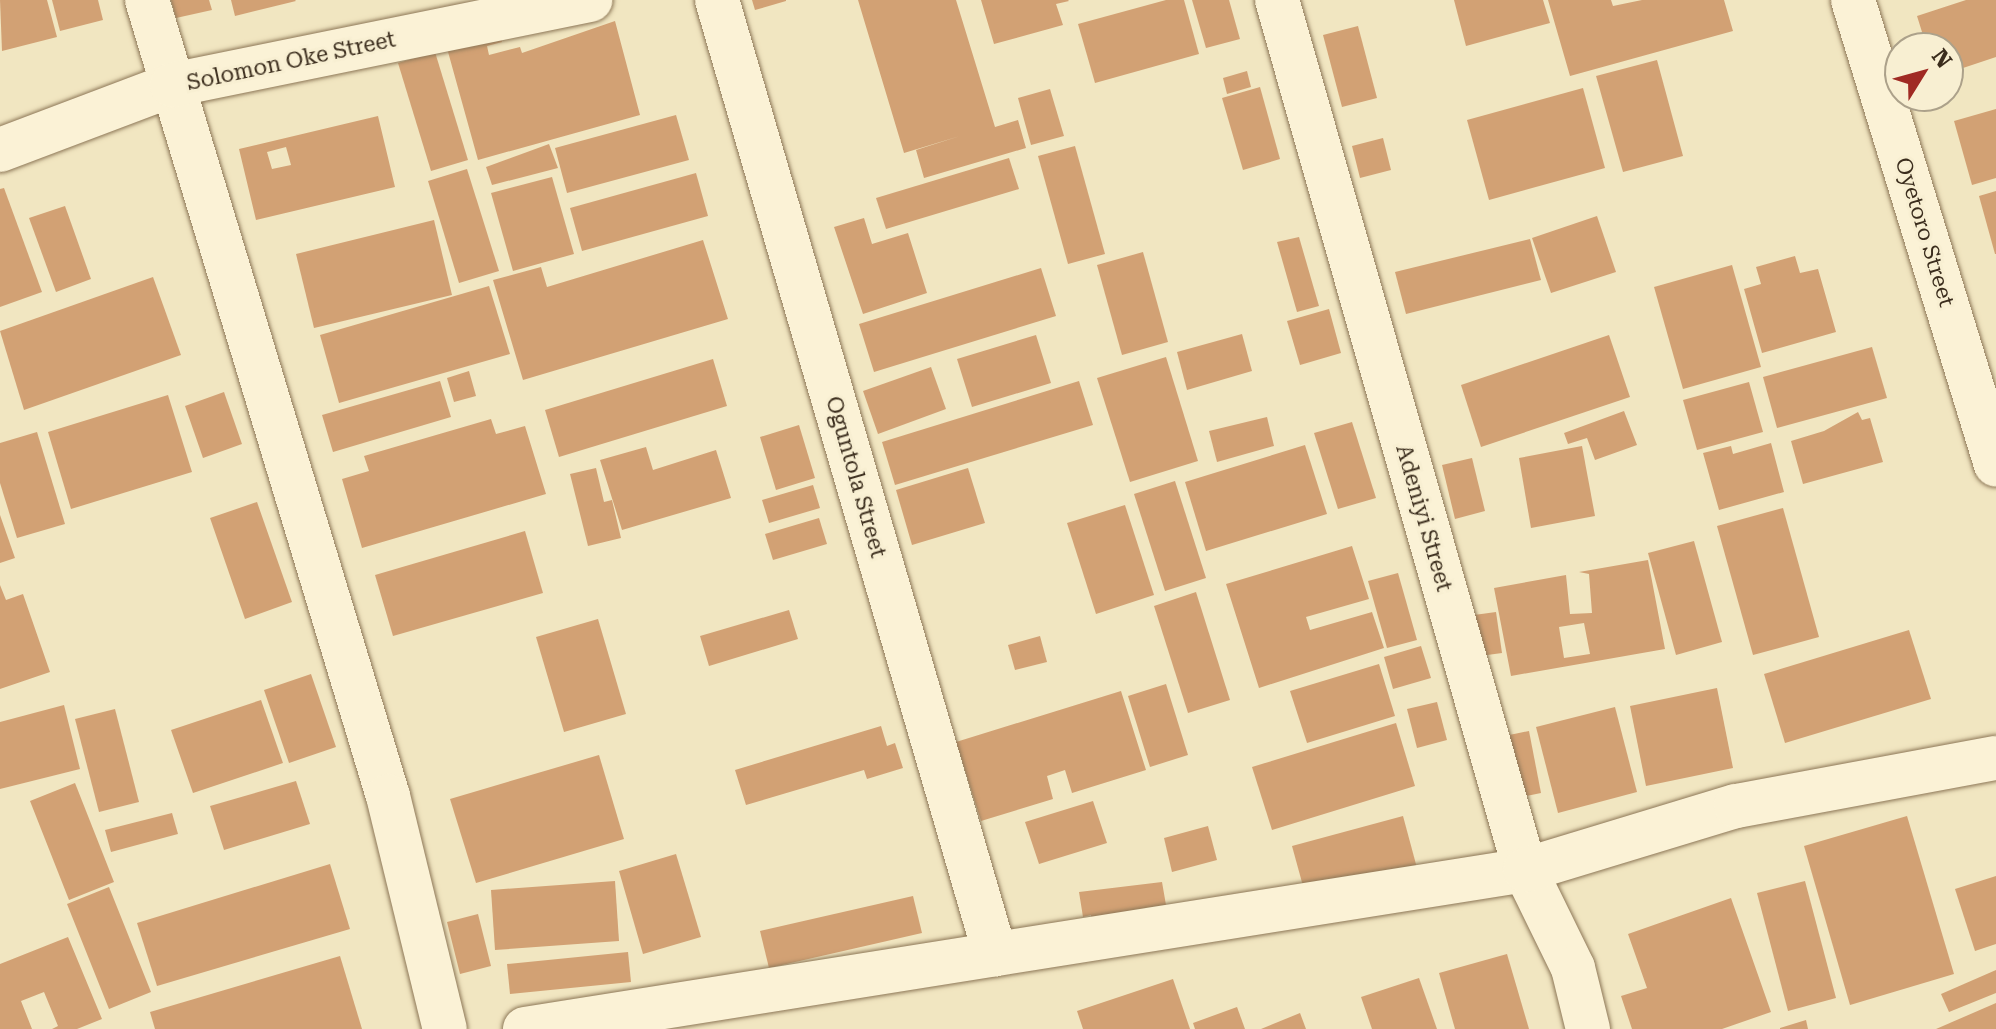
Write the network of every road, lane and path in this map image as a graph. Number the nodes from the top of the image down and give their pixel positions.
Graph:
1 (147, 0) edge
2 (590, 0) edge
3 (717, 0) edge
4 (1277, 0) edge
5 (1853, 0) edge
6 (172, 85) junction
7 (0, 150) edge
8 (1977, 334) edge
9 (1996, 464) edge
10 (1996, 758) edge
11 (1525, 870) junction
12 (995, 954) junction
13 (445, 1029) edge
14 (525, 1029) edge
15 (1588, 1029) edge

1 - 6 street
2 - 6 street, Solomon Oke Street
3 - 12 street, Oguntola Street
4 - 11 street, Adeniyi Street
5 - 8 street, Oyetoro Street
6 - 7 street, Solomon Oke Street
6 - 13 street
8 - 9 street, Oyetoro Street
10 - 11 street
11 - 12 street
11 - 15 street, Adeniyi Street
12 - 14 street

